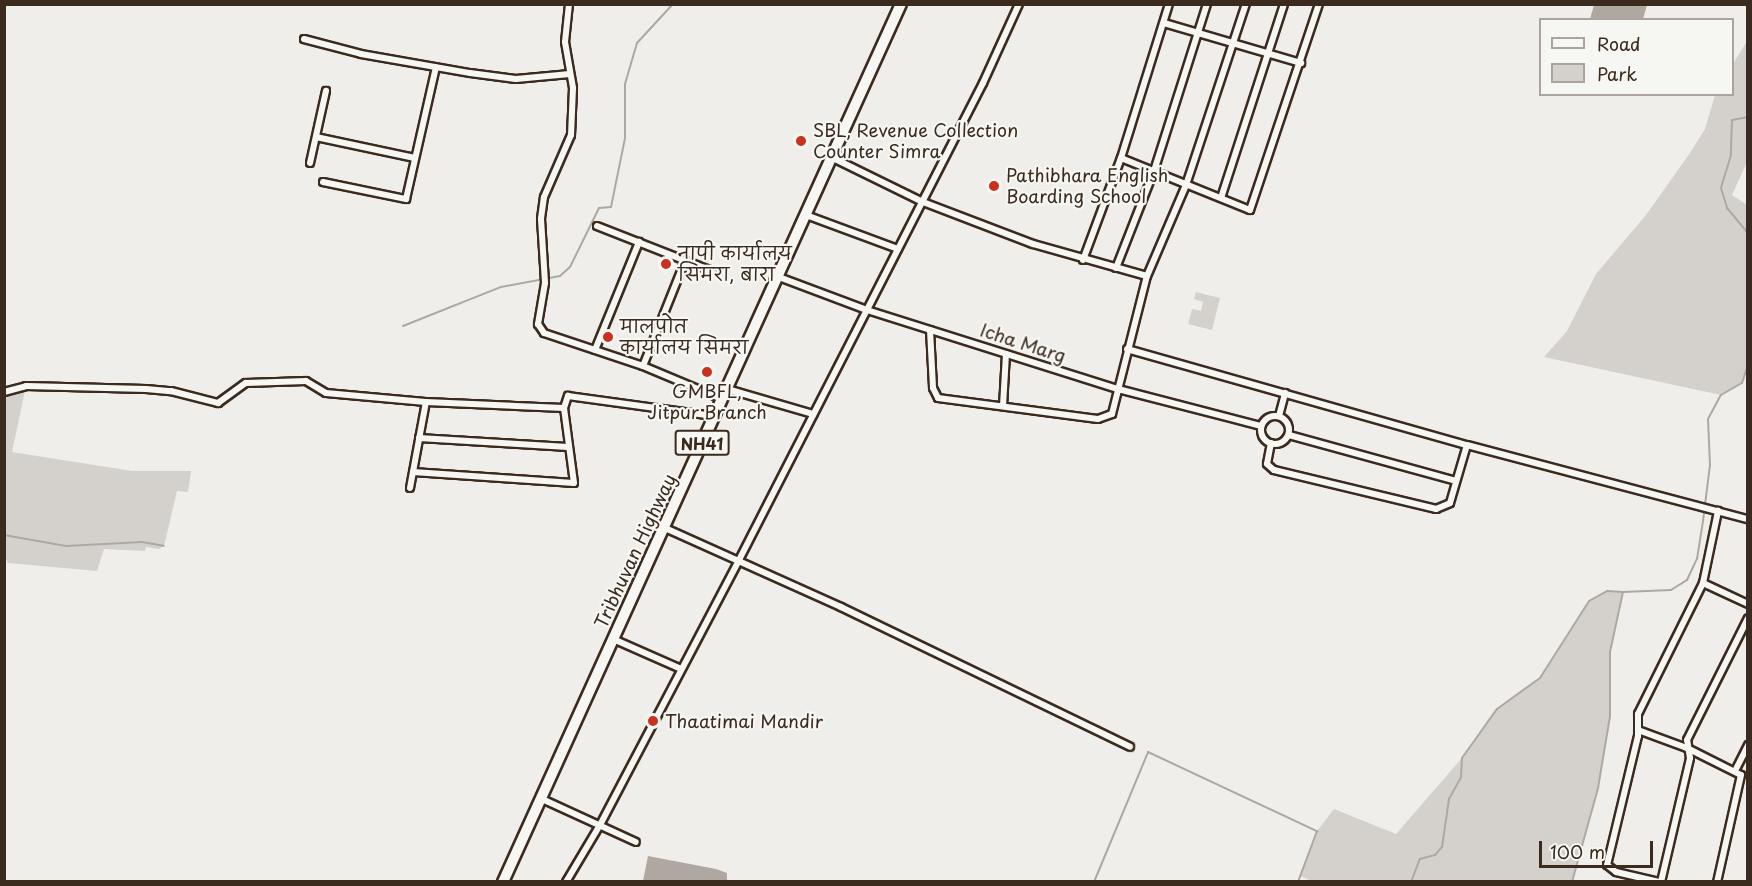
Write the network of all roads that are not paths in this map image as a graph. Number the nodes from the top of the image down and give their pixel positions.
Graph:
1 (569, 4) edge
2 (901, 4) edge
3 (1019, 4) edge
4 (1169, 4) edge
5 (1207, 4) edge
6 (1246, 4) edge
7 (1284, 4) edge
8 (1319, 4) edge
9 (1164, 23) junction
10 (1198, 32) junction
11 (304, 39) dead end
12 (1234, 43) junction
13 (1270, 54) junction
14 (1301, 63) junction
15 (436, 67) junction
16 (570, 74) junction
17 (326, 91) dead end
18 (316, 137) junction
19 (416, 158) junction
20 (833, 158) junction
21 (1121, 158) junction
22 (310, 163) dead end
23 (1154, 171) junction
24 (323, 182) dead end
25 (1186, 184) junction
26 (1221, 198) junction
27 (923, 202) junction
28 (806, 214) junction
29 (597, 226) dead end
30 (639, 242) junction
31 (898, 249) junction
32 (1083, 260) junction
33 (685, 261) junction
34 (1116, 268) junction
35 (712, 271) dead end
36 (1147, 276) junction
37 (779, 277) junction
38 (867, 310) junction
39 (930, 330) junction
40 (1127, 349) junction
41 (595, 350) junction
42 (1006, 354) junction
43 (644, 366) junction
44 (1118, 389) junction
45 (4, 392) edge
46 (1285, 393) junction
47 (724, 394) junction
48 (426, 402) junction
49 (1003, 406) junction
50 (564, 408) junction
51 (813, 414) junction
52 (714, 416) junction
53 (1279, 416) junction
54 (1262, 426) junction
55 (1288, 435) junction
56 (419, 438) junction
57 (1271, 443) junction
58 (1467, 445) junction
59 (568, 447) junction
60 (413, 472) junction
61 (1456, 481) junction
62 (410, 488) dead end
63 (1718, 511) junction
64 (1747, 516) edge
65 (665, 528) junction
66 (739, 560) junction
67 (1703, 583) junction
68 (1748, 604) edge
69 (1748, 618) edge
70 (613, 639) junction
71 (681, 669) junction
72 (1638, 730) junction
73 (1748, 746) edge
74 (1130, 747) dead end
75 (1687, 748) junction
76 (1736, 769) junction
77 (542, 799) junction
78 (600, 825) junction
79 (636, 842) dead end
80 (503, 882) edge
81 (566, 882) edge
82 (1660, 882) edge
83 (1717, 882) edge

1 - 16 street
2 - 20 highway, Tribhuvan Highway / NH41
3 - 27 street
4 - 9 street
5 - 10 street
6 - 12 street
7 - 13 street
8 - 14 street
9 - 10 street
9 - 21 street
10 - 12 street
10 - 23 street
11 - 15 street
12 - 13 street
12 - 25 street
13 - 14 street
13 - 26 street
14 - 26 street
15 - 16 street
15 - 19 street
16 - 41 street
17 - 18 street
18 - 19 street
18 - 22 street
19 - 24 street
20 - 27 street
20 - 28 highway, Tribhuvan Highway / NH41
21 - 23 street
21 - 32 street
23 - 25 street
23 - 34 street
25 - 26 street
25 - 36 street
27 - 31 street
27 - 32 street
28 - 31 street
28 - 37 highway, Tribhuvan Highway / NH41
29 - 30 street
30 - 33 street
30 - 41 street
31 - 38 street
32 - 34 street
33 - 35 street
33 - 43 street
34 - 36 street
36 - 40 street
37 - 38 street, Icha Marg
37 - 47 highway, Tribhuvan Highway / NH41
38 - 39 street, Icha Marg
38 - 51 street
39 - 42 street, Icha Marg
39 - 49 street
40 - 44 street
40 - 46 street
41 - 43 street
42 - 44 street, Icha Marg
42 - 49 street
43 - 47 street
44 - 49 street
44 - 54 street, Icha Marg
45 - 48 street
46 - 53 street
46 - 58 street
47 - 51 street
47 - 52 highway, Tribhuvan Highway / NH41
48 - 50 street
48 - 56 street
50 - 52 street
50 - 59 street
51 - 66 street
52 - 65 highway, Tribhuvan Highway / NH41
53 - 54 street
53 - 55 street
54 - 57 street
55 - 57 street
55 - 61 street
56 - 59 street
56 - 60 street
57 - 61 street
58 - 61 street
58 - 63 street
59 - 60 street
60 - 62 street
63 - 64 street
63 - 67 street
65 - 66 street
65 - 70 highway, Tribhuvan Highway / NH41
66 - 71 street
66 - 74 street
67 - 68 street
67 - 72 street
69 - 75 street
70 - 71 street
70 - 77 highway, Tribhuvan Highway / NH41
71 - 78 street
72 - 75 street
72 - 82 street
73 - 76 street
75 - 76 street
75 - 82 street
76 - 83 street
77 - 78 street
77 - 80 highway, Tribhuvan Highway / NH41
78 - 79 street
78 - 81 street

